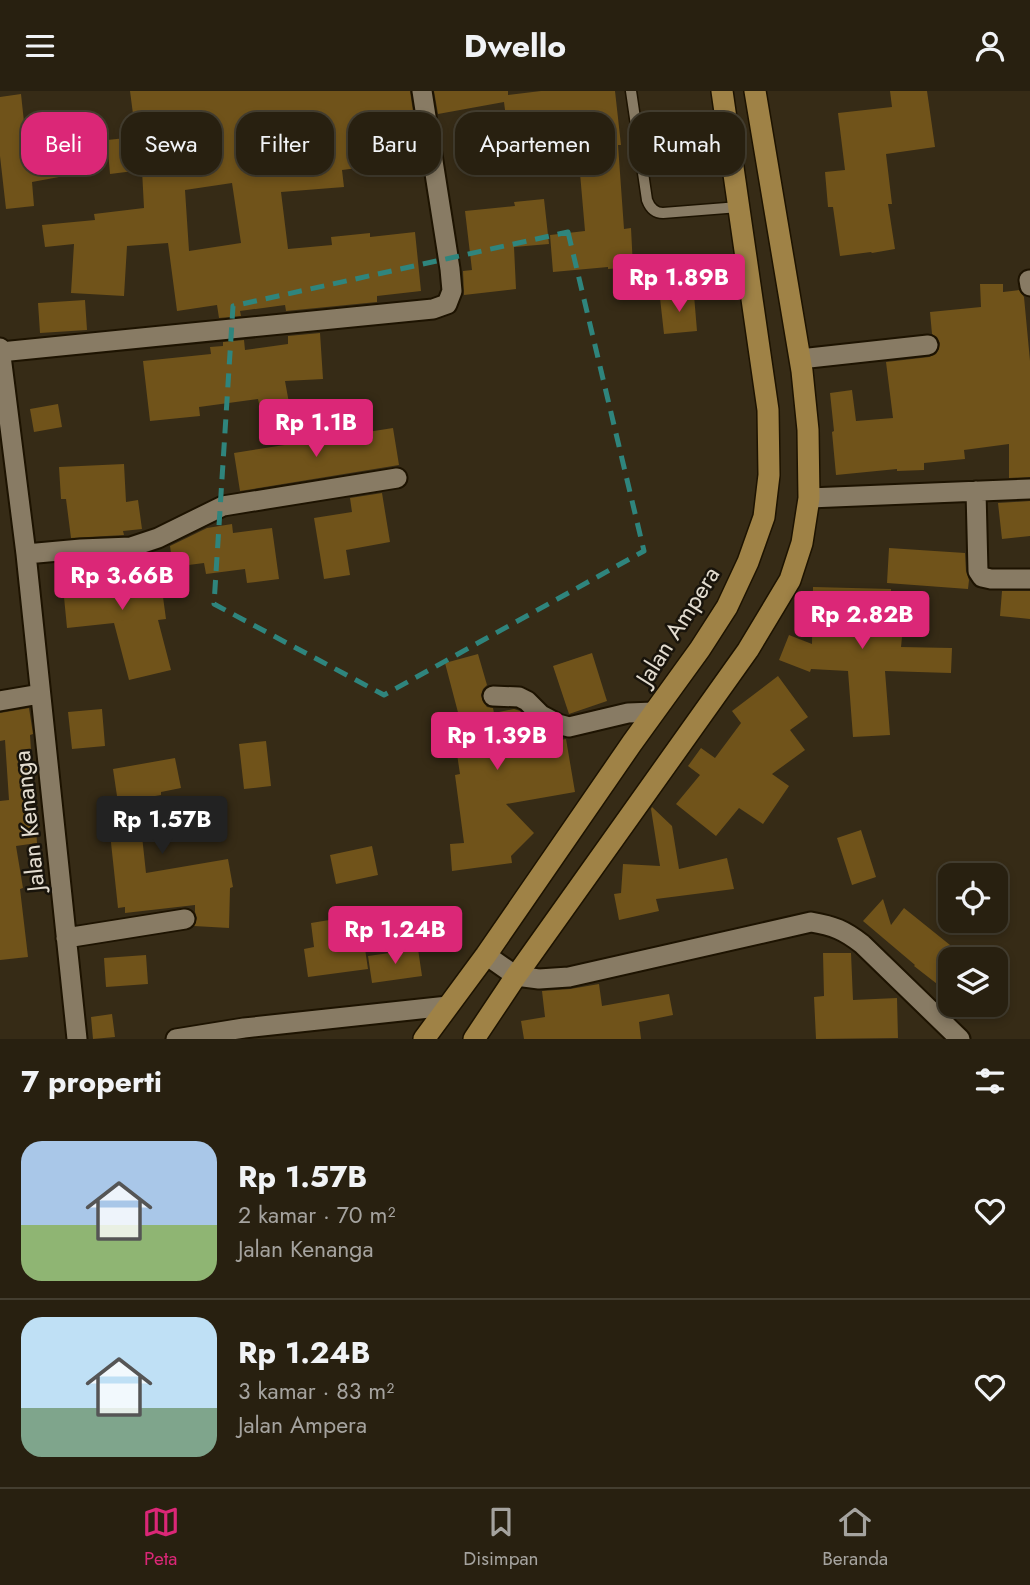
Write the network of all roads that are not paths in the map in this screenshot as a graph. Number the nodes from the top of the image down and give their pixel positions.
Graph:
1 (422, 91) edge
2 (631, 91) edge
3 (722, 91) edge
4 (755, 91) edge
5 (739, 207) junction
6 (1030, 280) edge
7 (1030, 286) edge
8 (928, 345) dead end
9 (0, 350) edge
10 (800, 359) junction
11 (2, 382) edge
12 (397, 478) dead end
13 (1030, 489) edge
14 (976, 491) junction
15 (809, 498) junction
16 (26, 554) junction
17 (1030, 579) edge
18 (40, 694) junction
19 (493, 696) dead end
20 (0, 701) edge
21 (654, 712) junction
22 (185, 919) dead end
23 (66, 938) junction
24 (486, 955) junction
25 (516, 977) junction
26 (448, 1006) junction
27 (77, 1039) edge
28 (176, 1039) edge
29 (424, 1039) edge
30 (474, 1039) edge
31 (960, 1039) edge

1 - 9 street
2 - 5 lane
3 - 5 main road, Jalan Ampera
4 - 10 main road
5 - 21 main road, Jalan Ampera
6 - 7 street
8 - 10 street
9 - 11 street, Jalan Kenanga
10 - 15 main road
11 - 16 street, Jalan Kenanga
12 - 16 street
13 - 14 street
14 - 15 street
14 - 17 street
15 - 25 main road
16 - 18 street, Jalan Kenanga
18 - 20 street
18 - 23 street, Jalan Kenanga
19 - 21 street
21 - 24 main road, Jalan Ampera
22 - 23 street
23 - 27 street, Jalan Kenanga
24 - 25 street
24 - 26 main road, Jalan Ampera
25 - 30 main road
25 - 31 street
26 - 28 street
26 - 29 main road, Jalan Ampera

